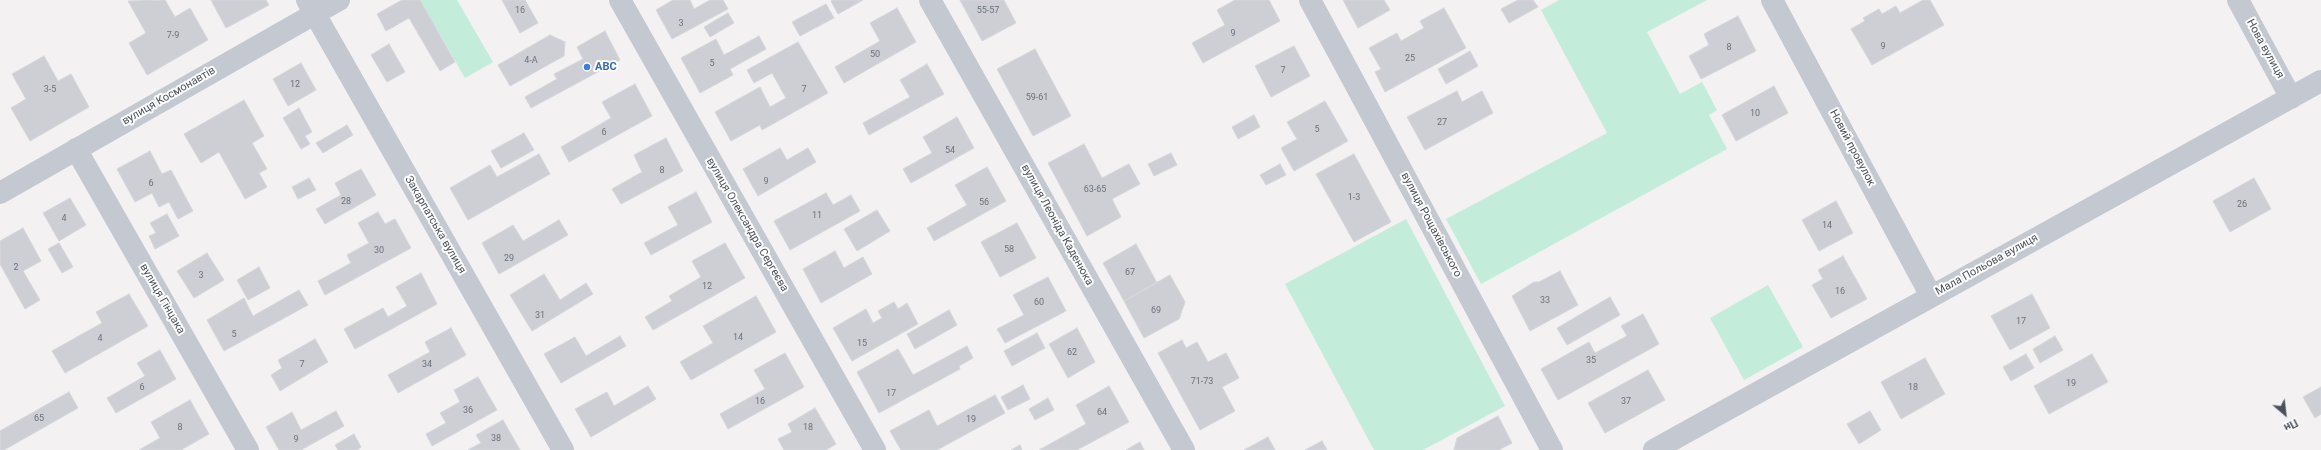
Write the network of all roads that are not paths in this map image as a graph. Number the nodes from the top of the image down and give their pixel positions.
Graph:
1 (339, 0) edge
2 (620, 0) edge
3 (930, 0) edge
4 (1310, 0) edge
5 (1772, 0) edge
6 (2238, 0) edge
7 (311, 7) edge
8 (2321, 82) edge
9 (2291, 98) junction
10 (76, 149) junction
11 (0, 193) edge
12 (1931, 296) junction
13 (248, 450) edge
14 (563, 450) edge
15 (875, 450) edge
16 (1184, 450) edge
17 (1552, 450) edge
18 (1654, 450) edge

1 - 7 street, вулиця Космонавтів
2 - 15 street, вулиця Олександра Сергеєва
3 - 16 street, вулиця Леоніда Каденюка
4 - 17 street, вулиця Рощахівського
5 - 12 street, Новий провулок
6 - 9 street, Нова вулиця
7 - 10 street, вулиця Космонавтів
7 - 14 street, Закарпатська вулиця
8 - 9 street, Мала Польова вулиця
9 - 12 street, Мала Польова вулиця
10 - 11 street, вулиця Космонавтів
10 - 13 street, вулиця Гінцака
12 - 18 street, Мала Польова вулиця

